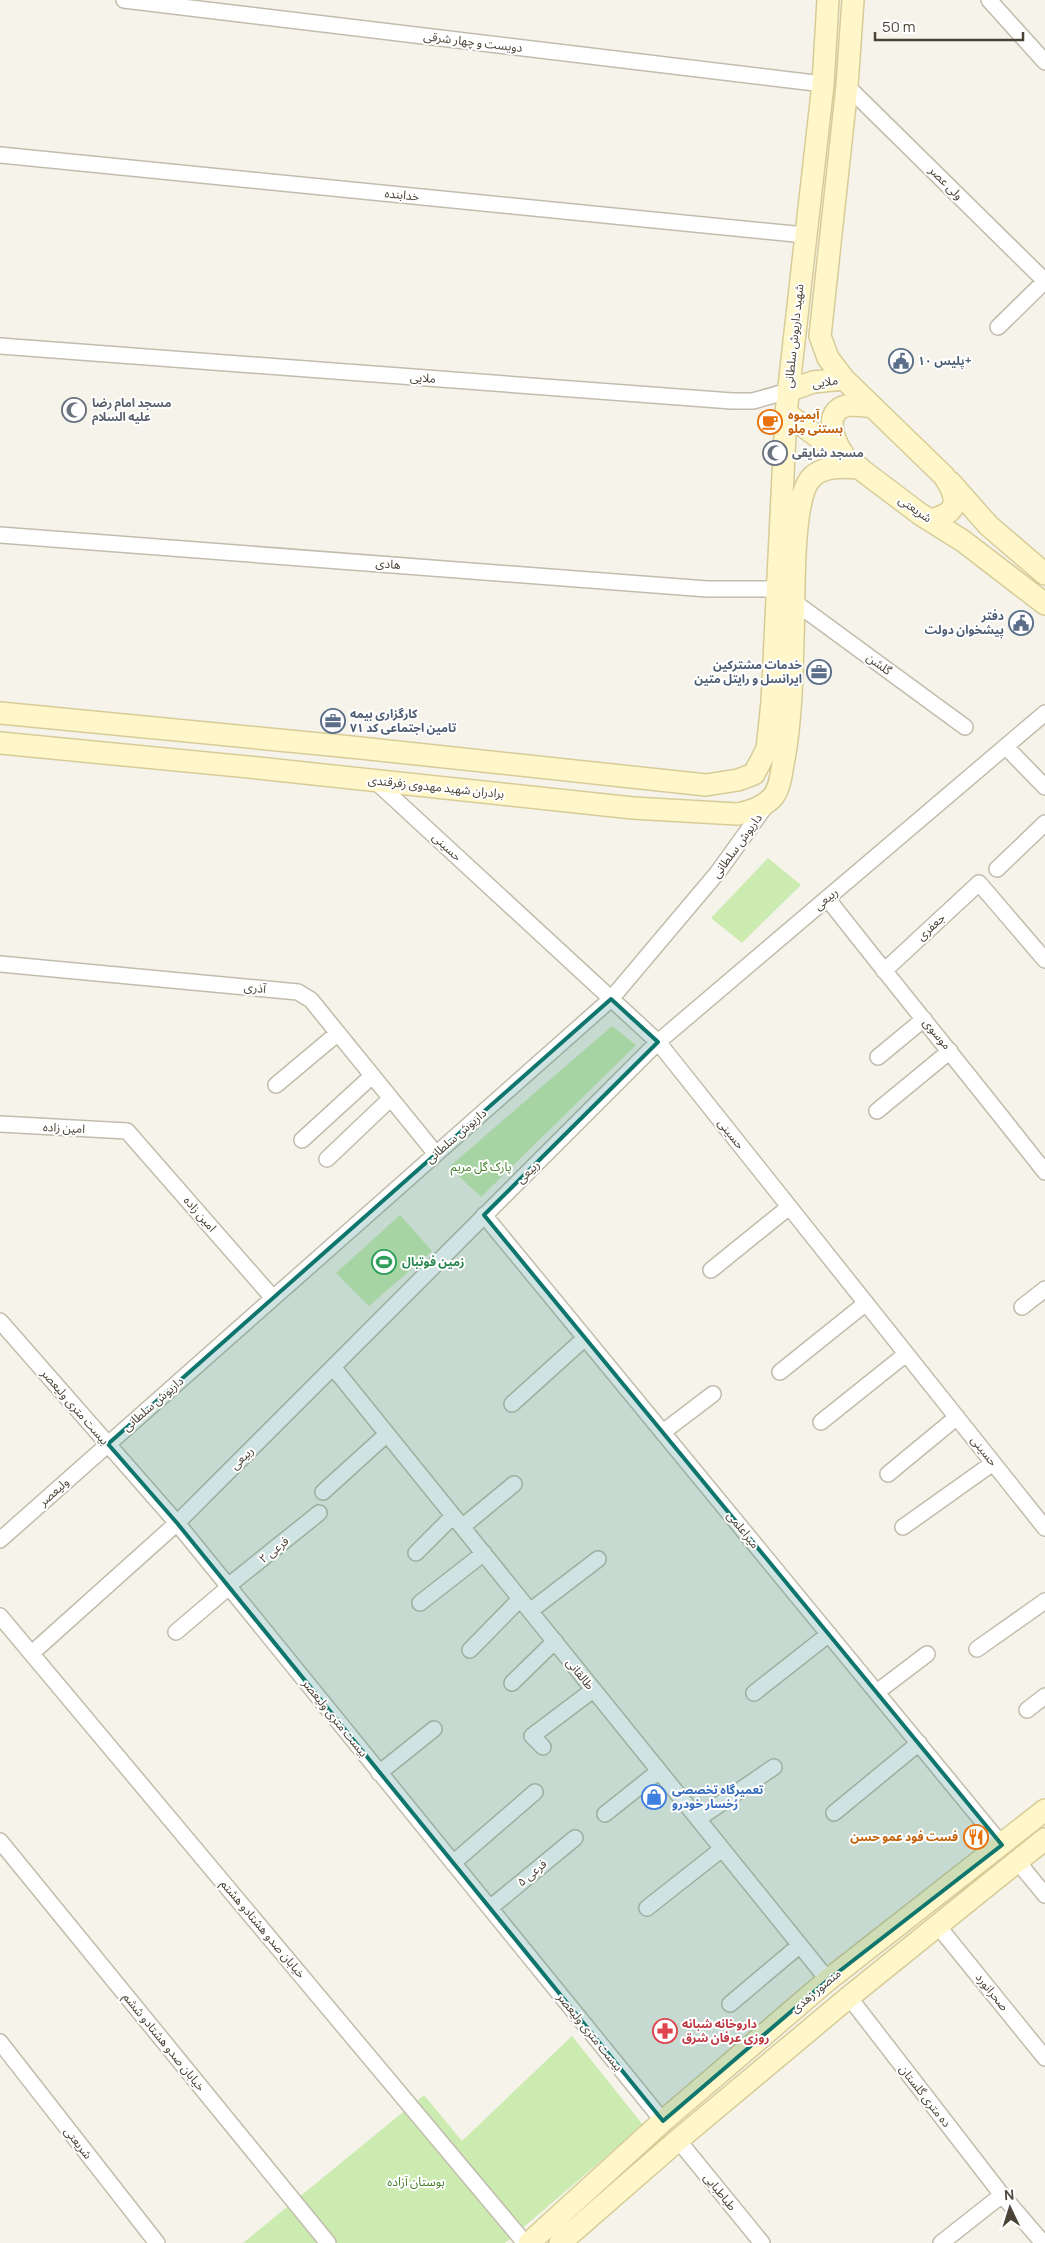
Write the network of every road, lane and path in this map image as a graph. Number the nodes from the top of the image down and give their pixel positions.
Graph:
1 (124, 0) edge
2 (828, 0) edge
3 (853, 0) edge
4 (989, 0) edge
5 (1045, 62) edge
6 (823, 84) junction
7 (847, 86) junction
8 (0, 155) edge
9 (805, 235) junction
10 (830, 237) junction
11 (1045, 281) edge
12 (998, 327) dead end
13 (0, 346) edge
14 (844, 379) junction
15 (788, 391) junction
16 (872, 407) junction
17 (786, 414) junction
18 (853, 463) junction
19 (944, 476) junction
20 (920, 514) junction
21 (0, 535) edge
22 (1045, 574) edge
23 (785, 595) junction
24 (1045, 604) edge
25 (780, 703) junction
26 (0, 713) edge
27 (1045, 714) edge
28 (965, 727) dead end
29 (0, 743) edge
30 (351, 747) junction
31 (1006, 747) junction
32 (374, 780) junction
33 (1045, 787) edge
34 (772, 798) junction
35 (1045, 823) edge
36 (997, 869) dead end
37 (827, 898) junction
38 (1045, 960) edge
39 (0, 964) edge
40 (884, 971) junction
41 (611, 1000) junction
42 (924, 1019) junction
43 (338, 1033) junction
44 (658, 1042) junction
45 (950, 1050) junction
46 (878, 1057) dead end
47 (372, 1076) junction
48 (276, 1085) dead end
49 (390, 1099) junction
50 (877, 1111) dead end
51 (0, 1124) edge
52 (127, 1131) joint
53 (302, 1140) dead end
54 (436, 1154) junction
55 (326, 1159) dead end
56 (1045, 1172) edge
57 (789, 1208) junction
58 (484, 1215) junction
59 (711, 1270) dead end
60 (1045, 1288) edge
61 (273, 1298) junction
62 (866, 1303) junction
63 (1022, 1307) dead end
64 (0, 1321) edge
65 (585, 1338) junction
66 (906, 1354) junction
67 (333, 1367) junction
68 (780, 1372) dead end
69 (713, 1394) dead end
70 (512, 1404) dead end
71 (957, 1418) junction
72 (821, 1422) dead end
73 (663, 1432) junction
74 (388, 1434) junction
75 (108, 1444) junction
76 (993, 1463) junction
77 (888, 1474) dead end
78 (514, 1484) dead end
79 (323, 1492) dead end
80 (320, 1513) dead end
81 (458, 1521) junction
82 (177, 1523) junction
83 (903, 1527) dead end
84 (1045, 1528) edge
85 (0, 1540) edge
86 (416, 1553) dead end
87 (484, 1553) junction
88 (598, 1559) dead end
89 (229, 1587) junction
90 (520, 1599) junction
91 (1045, 1601) edge
92 (420, 1603) dead end
93 (530, 1611) junction
94 (0, 1616) edge
95 (176, 1632) dead end
96 (829, 1634) junction
97 (555, 1642) junction
98 (977, 1649) dead end
99 (470, 1650) dead end
100 (32, 1654) junction
101 (927, 1654) dead end
102 (512, 1682) dead end
103 (593, 1690) junction
104 (754, 1692) dead end
105 (877, 1692) junction
106 (1045, 1696) edge
107 (1027, 1710) dead end
108 (434, 1729) dead end
109 (919, 1743) junction
110 (543, 1747) dead end
111 (774, 1767) dead end
112 (659, 1771) junction
113 (379, 1772) junction
114 (535, 1792) dead end
115 (1045, 1810) edge
116 (834, 1812) dead end
117 (605, 1814) dead end
118 (698, 1819) junction
119 (575, 1838) dead end
120 (1045, 1839) edge
121 (0, 1841) edge
122 (1002, 1845) junction
123 (722, 1849) junction
124 (1018, 1862) junction
125 (453, 1863) junction
126 (1045, 1896) edge
127 (490, 1908) junction
128 (647, 1908) dead end
129 (938, 1926) junction
130 (800, 1945) junction
131 (828, 1980) junction
132 (849, 1997) junction
133 (730, 2004) dead end
134 (0, 2042) edge
135 (1045, 2058) edge
136 (663, 2121) junction
137 (678, 2140) junction
138 (1002, 2195) junction
139 (157, 2243) edge
140 (328, 2243) edge
141 (527, 2243) edge
142 (560, 2243) edge
143 (762, 2243) edge
144 (942, 2243) edge
145 (1043, 2243) edge

1 - 6 street, دویست و چهار شرقی
2 - 6 main road, شهید داریوش سلطانی
3 - 7 main road, شهید داریوش سلطانی
4 - 5 street
6 - 7 main road
6 - 9 main road, شهید داریوش سلطانی
7 - 10 main road, شهید داریوش سلطانی
7 - 11 street, ولی عصر
8 - 9 street, خدابنده
9 - 10 main road
9 - 15 main road, شهید داریوش سلطانی
10 - 14 main road, شهید داریوش سلطانی
11 - 12 street
13 - 15 street, ملایی
14 - 15 main road, ملایی
14 - 16 main road
15 - 17 main road, شهید داریوش سلطانی
16 - 18 main road
16 - 19 main road
17 - 18 main road, شریعتی
17 - 23 main road, شهید داریوش سلطانی
18 - 20 main road, شریعتی
18 - 23 main road, شهید داریوش سلطانی
19 - 20 main road
19 - 22 main road
20 - 24 main road, شریعتی
21 - 23 street, هادی
23 - 25 main road, شهید داریوش سلطانی
23 - 28 street, گلشن
25 - 30 main road
25 - 34 main road
26 - 30 main road
27 - 31 street, ربیعی
29 - 32 main road, برادران شهید مهدوی زفرقندی
30 - 32 main road
31 - 33 street
31 - 37 street, ربیعی
32 - 34 main road, برادران شهید مهدوی زفرقندی
32 - 41 street, حسینی
34 - 41 street, داریوش سلطانی
35 - 36 street
37 - 40 street, موسوی
37 - 44 street, ربیعی
38 - 40 street, جعفری
39 - 43 street, آذری
40 - 42 street, موسوی
41 - 44 street, حسینی
41 - 54 street, داریوش سلطانی
42 - 45 street, موسوی
42 - 46 street
43 - 47 street, آذری
43 - 48 street
44 - 57 street, حسینی
44 - 58 street, ربیعی
45 - 50 street
45 - 56 street, موسوی
47 - 49 street, آذری
47 - 53 street
49 - 54 street, آذری
49 - 55 street
51 - 52 street, امين زاده
52 - 61 street, امین زاده
54 - 61 street, داریوش سلطانی
57 - 59 street
57 - 62 street, حسینی
58 - 65 street, میراعلمی
58 - 67 street, ربیعی
60 - 63 street
61 - 75 street, داریوش سلطانی
62 - 66 street, حسینی
62 - 68 street
64 - 75 street, بیست متری ولیعصر
65 - 70 street
65 - 73 street, میراعلمی
66 - 71 street, حسینی
66 - 72 street
67 - 74 street, طالقانی
67 - 82 street, ربیعی
69 - 73 street
71 - 76 street, حسینی
71 - 77 street
73 - 96 street, میراعلمی
74 - 79 street
74 - 81 street, طالقانی
75 - 82 street, بیست متری ولیعصر
75 - 85 street, ولیعصر
76 - 83 street
76 - 84 street, حسینی
78 - 81 street
80 - 89 street, فرعی ۲
81 - 86 street
81 - 87 street, طالقانی
82 - 89 street, بیست متری ولیعصر
82 - 100 street, ربیعی
87 - 90 street, طالقانی
87 - 92 street
88 - 93 street
89 - 95 street, فرعی ۲
89 - 113 street, بیست متری ولیعصر
90 - 93 street, طالقانی
90 - 99 street
91 - 98 street
93 - 97 street, طالقانی
94 - 100 street, خیابان صدو هشتادو هشتم
96 - 104 street
96 - 105 street, میراعلمی
97 - 102 street
97 - 103 street, طالقانی
100 - 141 street, خیابان صدو هشتادو هشتم
101 - 105 street
103 - 110 street
103 - 112 street, طالقانی
105 - 109 street, میراعلمی
106 - 107 street
108 - 113 street
109 - 116 street
109 - 122 street, میراعلمی
111 - 118 street
112 - 117 street
112 - 118 street, طالقانی
113 - 125 street, بیست متری ولیعصر
114 - 125 street
115 - 122 main road, منصور زهدی
118 - 123 street, طالقانی
119 - 127 street, فرعی ۵
120 - 124 main road, منصور زهدی
121 - 140 street, خیابان صدو هشتادو ششم
122 - 124 main road
122 - 131 main road, منصور زهدی
123 - 128 street
123 - 130 street, طالقانی
124 - 126 street
124 - 129 main road, منصور زهدی
125 - 127 street, بیست متری ولیعصر
127 - 136 street, بیست متری ولیعصر
129 - 132 main road, منصور زهدی
129 - 135 street, صحرانورد
130 - 131 street, طالقانی
130 - 133 street
131 - 136 main road, منصور زهدی
132 - 137 main road, منصور زهدی
132 - 138 street, ده متری گلستان
134 - 139 street, شریعتی
136 - 137 main road
136 - 141 main road, منصور زهدی
137 - 142 main road, منصور زهدی
137 - 143 street, طباطبایی
138 - 144 street
138 - 145 street, ده متری گلستان

